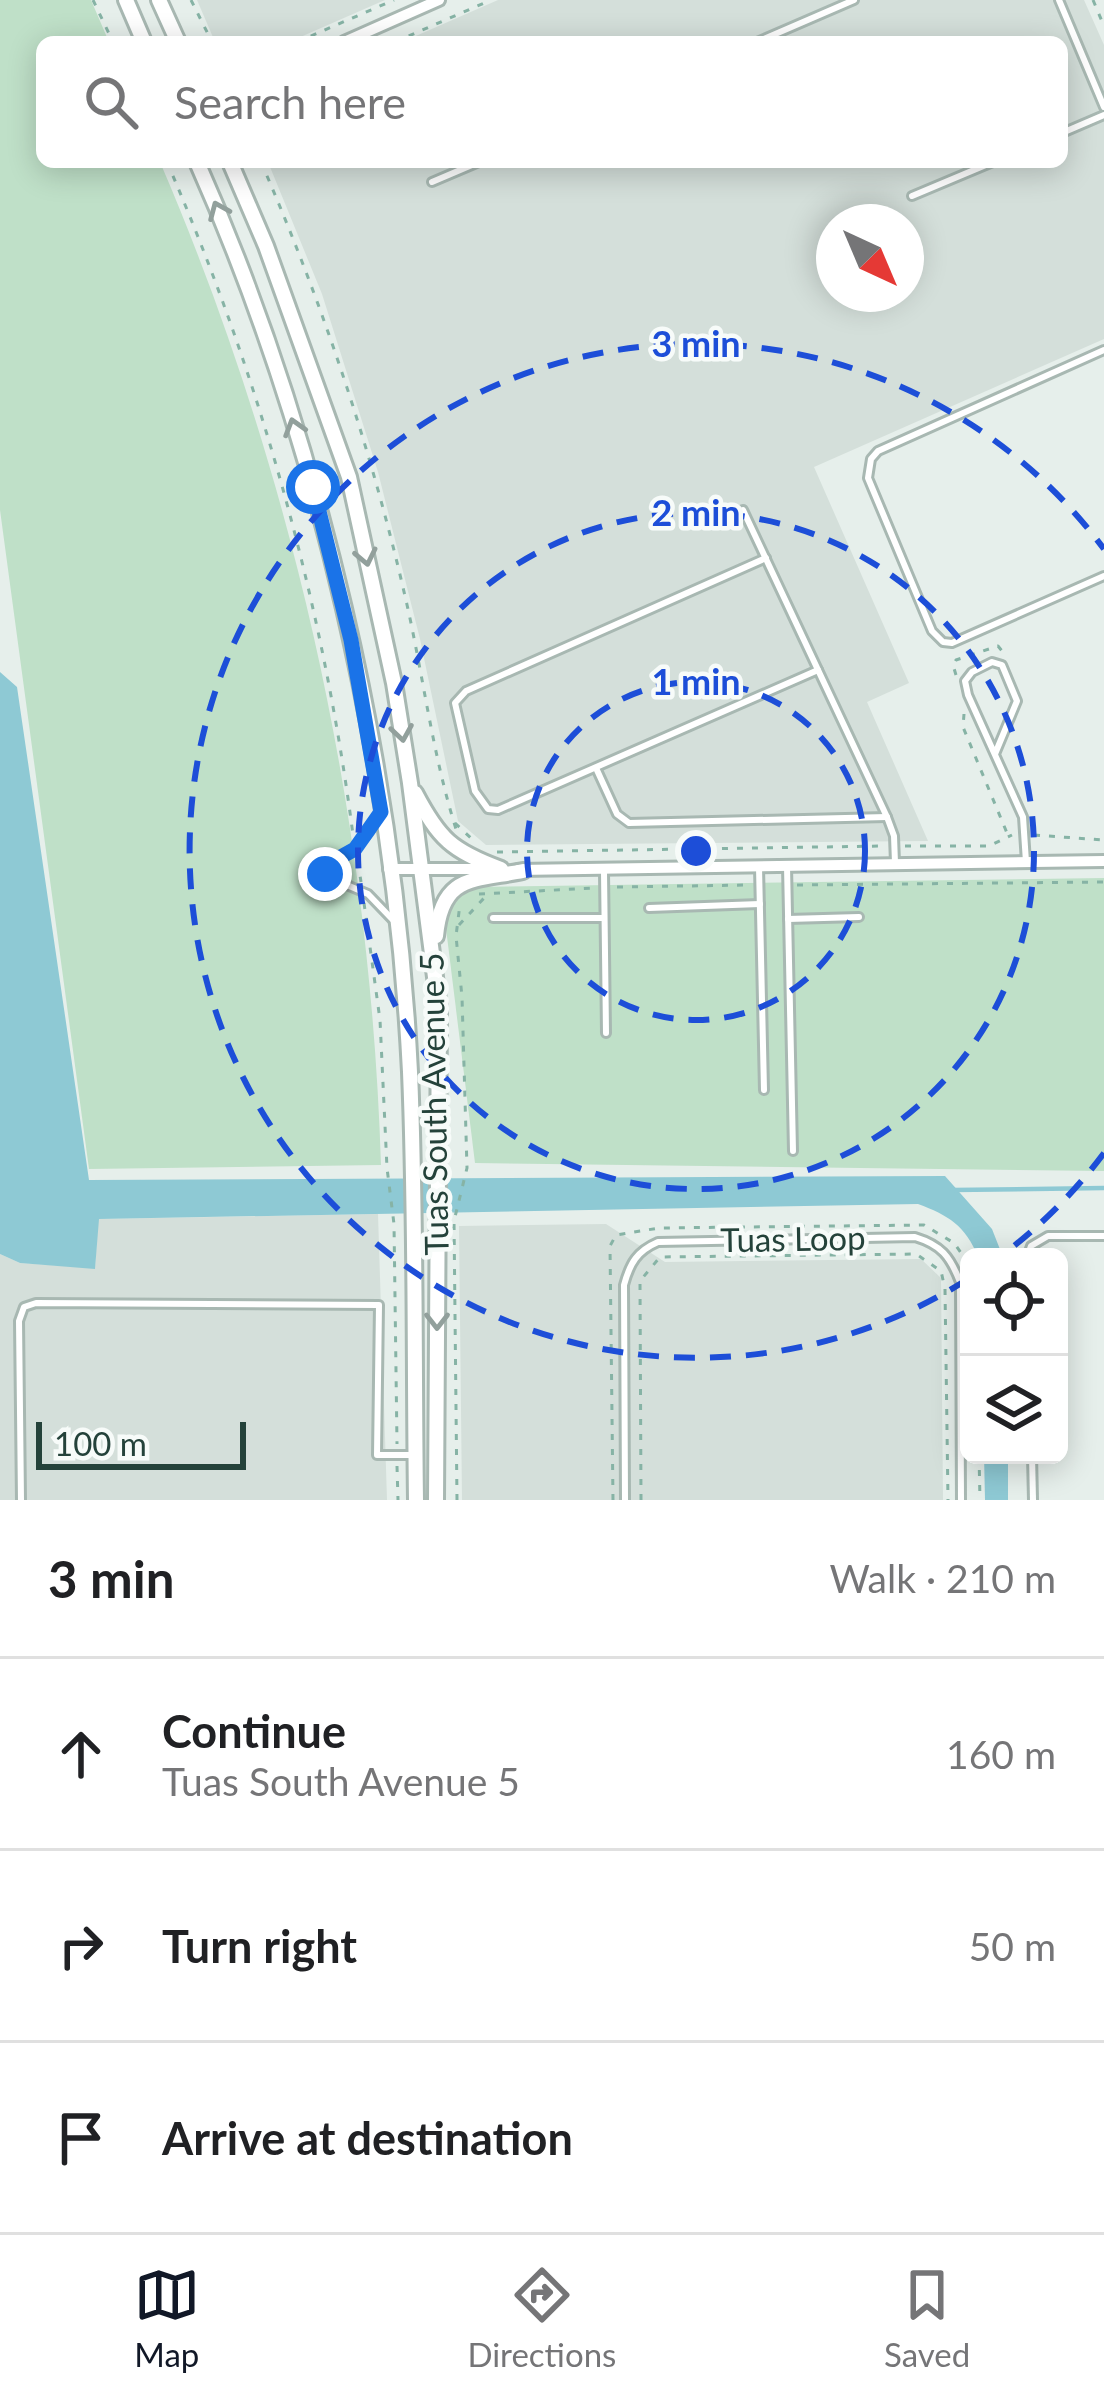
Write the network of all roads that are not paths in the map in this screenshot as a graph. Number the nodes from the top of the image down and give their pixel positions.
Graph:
1 (126, 0) edge
2 (159, 0) edge
3 (439, 0) edge
4 (854, 0) edge
5 (1059, 0) edge
6 (141, 36) edge
7 (175, 36) edge
8 (358, 36) edge
9 (771, 36) edge
10 (1104, 111) edge
11 (1068, 130) edge
12 (199, 168) edge
13 (233, 168) edge
14 (465, 168) edge
15 (979, 168) edge
16 (432, 182) dead end
17 (912, 196) dead end
18 (1104, 350) edge
19 (743, 510) dead end
20 (766, 558) junction
21 (1104, 577) edge
22 (818, 670) junction
23 (995, 754) junction
24 (596, 768) junction
25 (410, 783) junction
26 (381, 812) junction
27 (887, 817) junction
28 (1104, 861) edge
29 (1026, 862) junction
30 (895, 863) junction
31 (787, 866) junction
32 (422, 867) junction
33 (759, 867) junction
34 (389, 869) junction
35 (501, 869) junction
36 (523, 871) junction
37 (604, 872) junction
38 (760, 904) junction
39 (650, 908) dead end
40 (859, 917) dead end
41 (493, 918) dead end
42 (604, 918) junction
43 (788, 919) junction
44 (395, 923) junction
45 (432, 952) junction
46 (606, 1033) dead end
47 (764, 1090) dead end
48 (794, 1151) dead end
49 (1104, 1236) edge
50 (1029, 1248) edge
51 (416, 1455) junction
52 (1032, 1464) edge
53 (21, 1500) edge
54 (416, 1500) edge
55 (436, 1500) edge
56 (625, 1500) edge
57 (962, 1500) edge
58 (1033, 1500) edge

1 - 6 street
2 - 7 street
3 - 8 street
4 - 9 lane
5 - 10 lane
10 - 11 lane
26 -> 12 street, Tuas South Avenue 5
13 -> 25 street, Tuas South Avenue 5
14 - 16 lane
15 - 17 lane
18 - 21 lane
19 - 20 lane
20 - 22 lane
20 - 24 lane
22 - 24 lane
22 - 27 lane
23 - 23 lane
23 - 29 lane
24 - 27 lane
25 - 32 street, Tuas South Avenue 5
25 - 35 street
26 - 34 street, Tuas South Avenue 5
26 - 44 lane
27 - 30 lane
28 - 29 street
29 - 30 street
30 - 31 street
31 - 33 street
31 - 43 lane
32 - 34 street
32 - 35 street
32 - 45 street, Tuas South Avenue 5
33 - 37 street
33 - 38 lane
34 - 44 street, Tuas South Avenue 5
35 - 36 street
36 - 37 street
36 - 45 street
37 - 42 lane
38 - 39 lane
38 - 47 lane
40 - 43 lane
41 - 42 lane
42 - 46 lane
43 - 48 lane
44 - 51 street, Tuas South Avenue 5
45 -> 55 street, Tuas South Avenue 5
49 - 50 lane
51 - 53 lane
51 - 54 street, Tuas South Avenue 5
52 - 58 lane
56 - 57 lane, Tuas Loop

